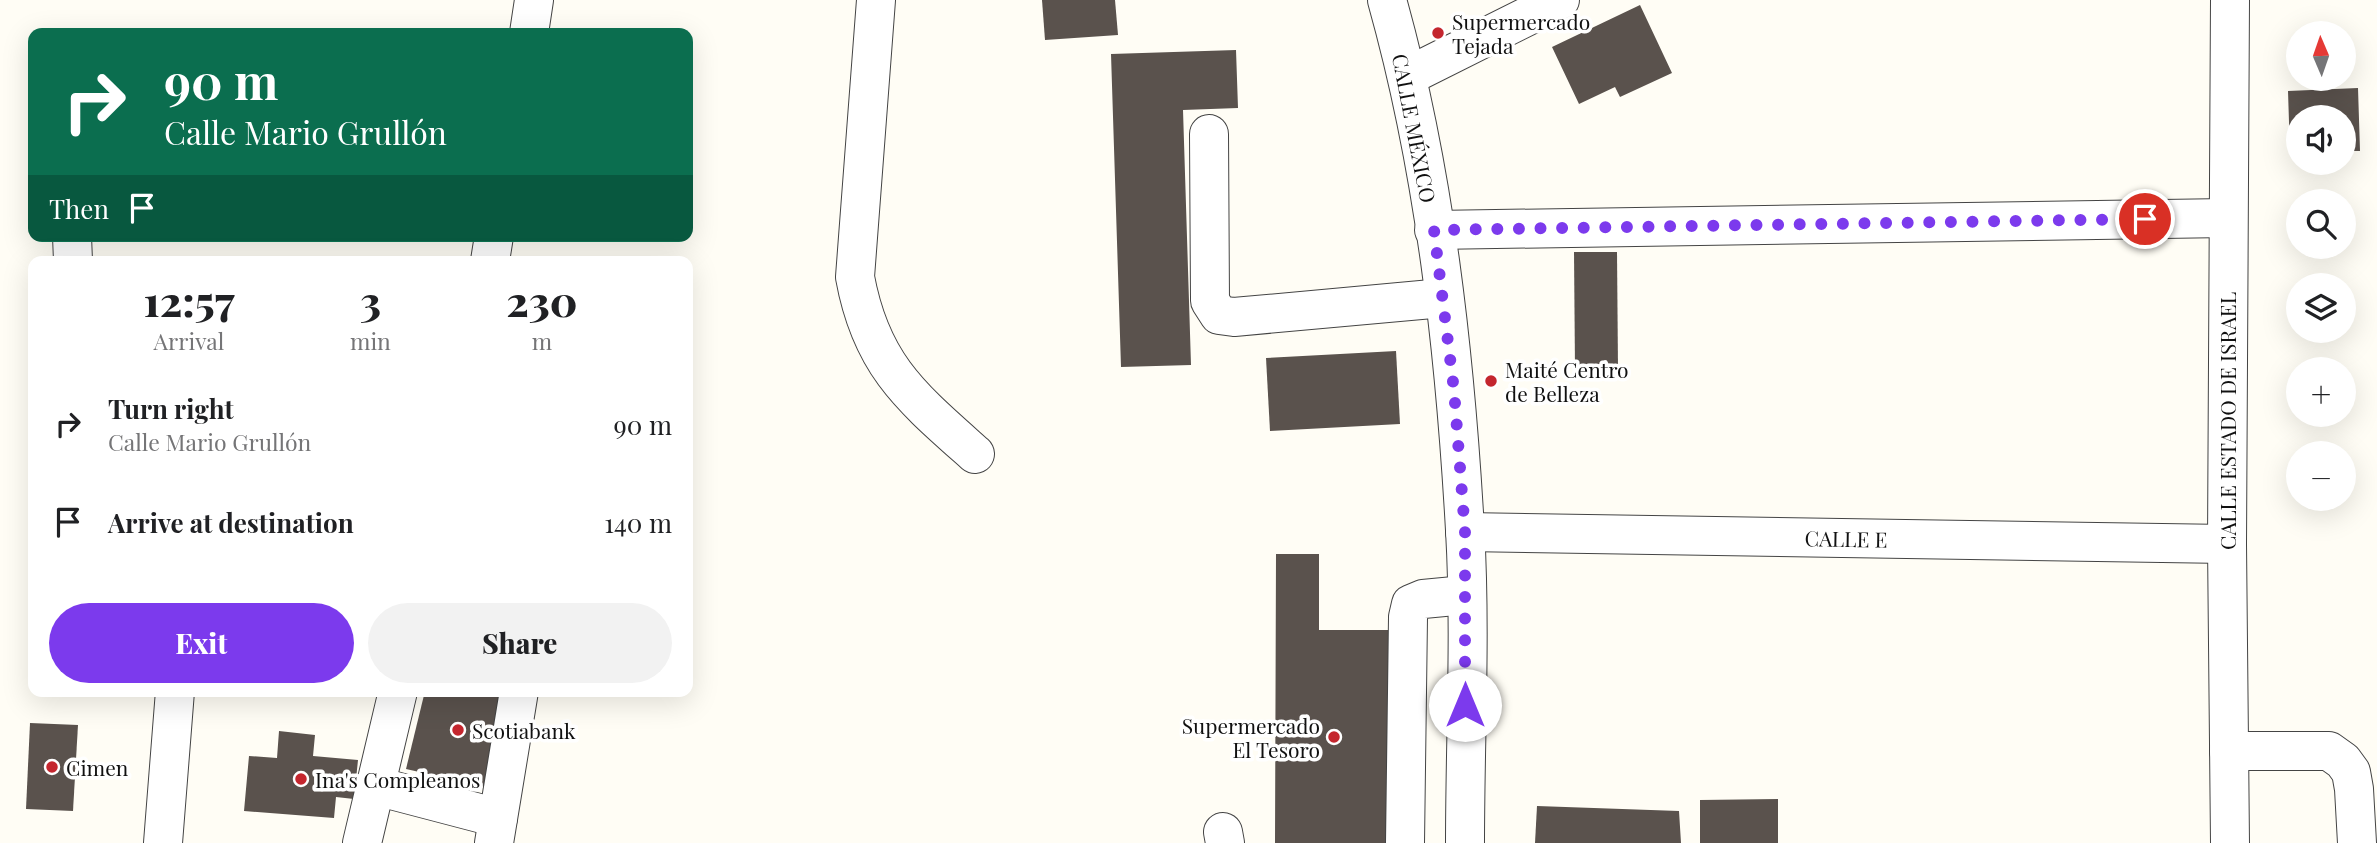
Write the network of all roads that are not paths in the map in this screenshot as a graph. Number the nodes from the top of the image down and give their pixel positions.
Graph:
1 (876, 0) edge
2 (1387, 0) edge
3 (1560, 0) edge
4 (2230, 0) edge
5 (1408, 76) junction
6 (1209, 134) dead end
7 (2227, 218) junction
8 (1434, 230) junction
9 (1443, 299) junction
10 (975, 454) dead end
11 (1465, 532) junction
12 (2227, 544) junction
13 (1465, 595) junction
14 (174, 697) edge
15 (397, 697) edge
16 (518, 697) edge
17 (2229, 751) junction
18 (376, 786) junction
19 (496, 831) edge
20 (163, 843) edge
21 (362, 843) edge
22 (1405, 843) edge
23 (1465, 843) edge
24 (2230, 843) edge
25 (2357, 843) edge

1 - 10 street
2 - 5 street, CALLE MÉXICO
3 - 5 street
4 - 7 street, CALLE ESTADO DE ISRAEL
5 - 8 street, CALLE MÉXICO
6 - 9 street
7 - 8 street
7 - 12 street, CALLE ESTADO DE ISRAEL
8 - 9 street, CALLE MÉXICO
9 - 11 street, CALLE MÉXICO
11 - 12 street, CALLE E
11 - 13 street, CALLE MÉXICO
12 - 17 street, CALLE ESTADO DE ISRAEL
13 - 22 street
13 - 23 street, CALLE MÉXICO
14 - 20 street
15 - 18 street
16 - 19 street
17 - 24 street, CALLE ESTADO DE ISRAEL
17 - 25 street
18 - 19 street
18 - 21 street

